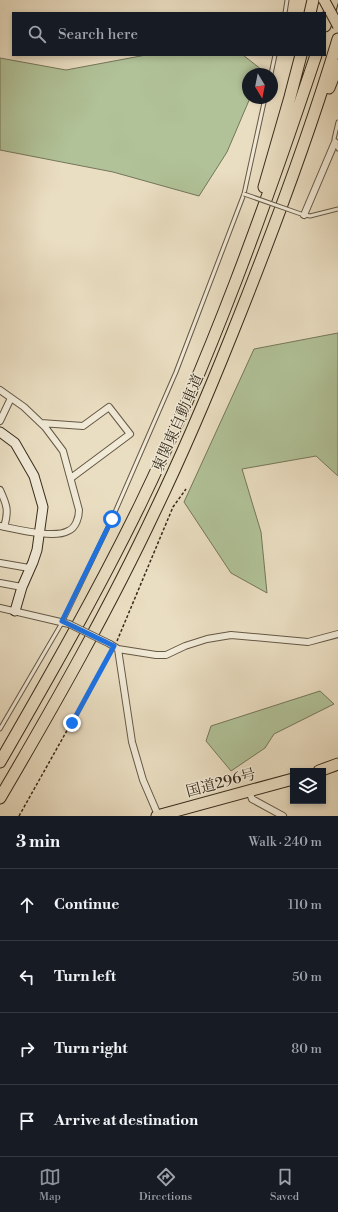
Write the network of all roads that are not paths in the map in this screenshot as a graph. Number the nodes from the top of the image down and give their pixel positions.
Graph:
1 (287, 0) edge
2 (313, 0) edge
3 (324, 0) edge
4 (333, 0) edge
5 (285, 12) edge
6 (310, 12) edge
7 (326, 23) edge
8 (338, 26) edge
9 (338, 39) edge
10 (275, 56) edge
11 (301, 56) edge
12 (316, 56) edge
13 (338, 65) edge
14 (272, 68) edge
15 (264, 104) edge
16 (338, 122) edge
17 (335, 142) junction
18 (338, 149) edge
19 (297, 162) junction
20 (244, 194) junction
21 (338, 209) edge
22 (302, 214) junction
23 (239, 272) junction
24 (0, 390) edge
25 (11, 398) junction
26 (0, 421) edge
27 (41, 423) junction
28 (0, 432) edge
29 (71, 478) junction
30 (0, 490) edge
31 (2, 527) edge
32 (40, 534) junction
33 (0, 563) edge
34 (29, 568) junction
35 (0, 583) edge
36 (22, 587) junction
37 (0, 608) edge
38 (15, 610) junction
39 (66, 622) junction
40 (338, 634) edge
41 (114, 646) junction
42 (0, 729) edge
43 (0, 762) edge
44 (338, 764) edge
45 (326, 768) edge
46 (290, 780) edge
47 (249, 791) junction
48 (0, 798) edge
49 (157, 816) edge
50 (283, 816) edge

1 - 5 lane
2 - 6 highway
3 - 8 main road, bridge
4 - 7 highway
9 - 19 highway, 東関東自動車道
10 - 14 lane
11 - 23 highway
12 - 23 highway, 東関東自動車道
13 - 19 highway
15 - 20 lane
16 - 17 lane
17 - 18 lane
17 - 22 street
19 - 48 highway, 東関東自動車道
20 - 22 lane, bridge
20 - 39 lane
21 - 22 lane
23 - 43 highway, 東関東自動車道
24 - 25 street
25 - 26 street
25 - 27 street
27 - 29 street
27 - 29 street
28 - 32 street
29 - 32 street
30 - 31 street
31 - 32 street
32 - 34 street
33 - 34 street
34 - 36 street
35 - 36 street
36 - 38 street
37 - 38 street
38 - 39 street
39 - 41 street, bridge
39 - 42 lane
40 - 41 street
41 - 49 street
44 - 45 highway
46 - 47 highway, 国道296号
47 - 49 highway, 国道296号
47 - 50 street

